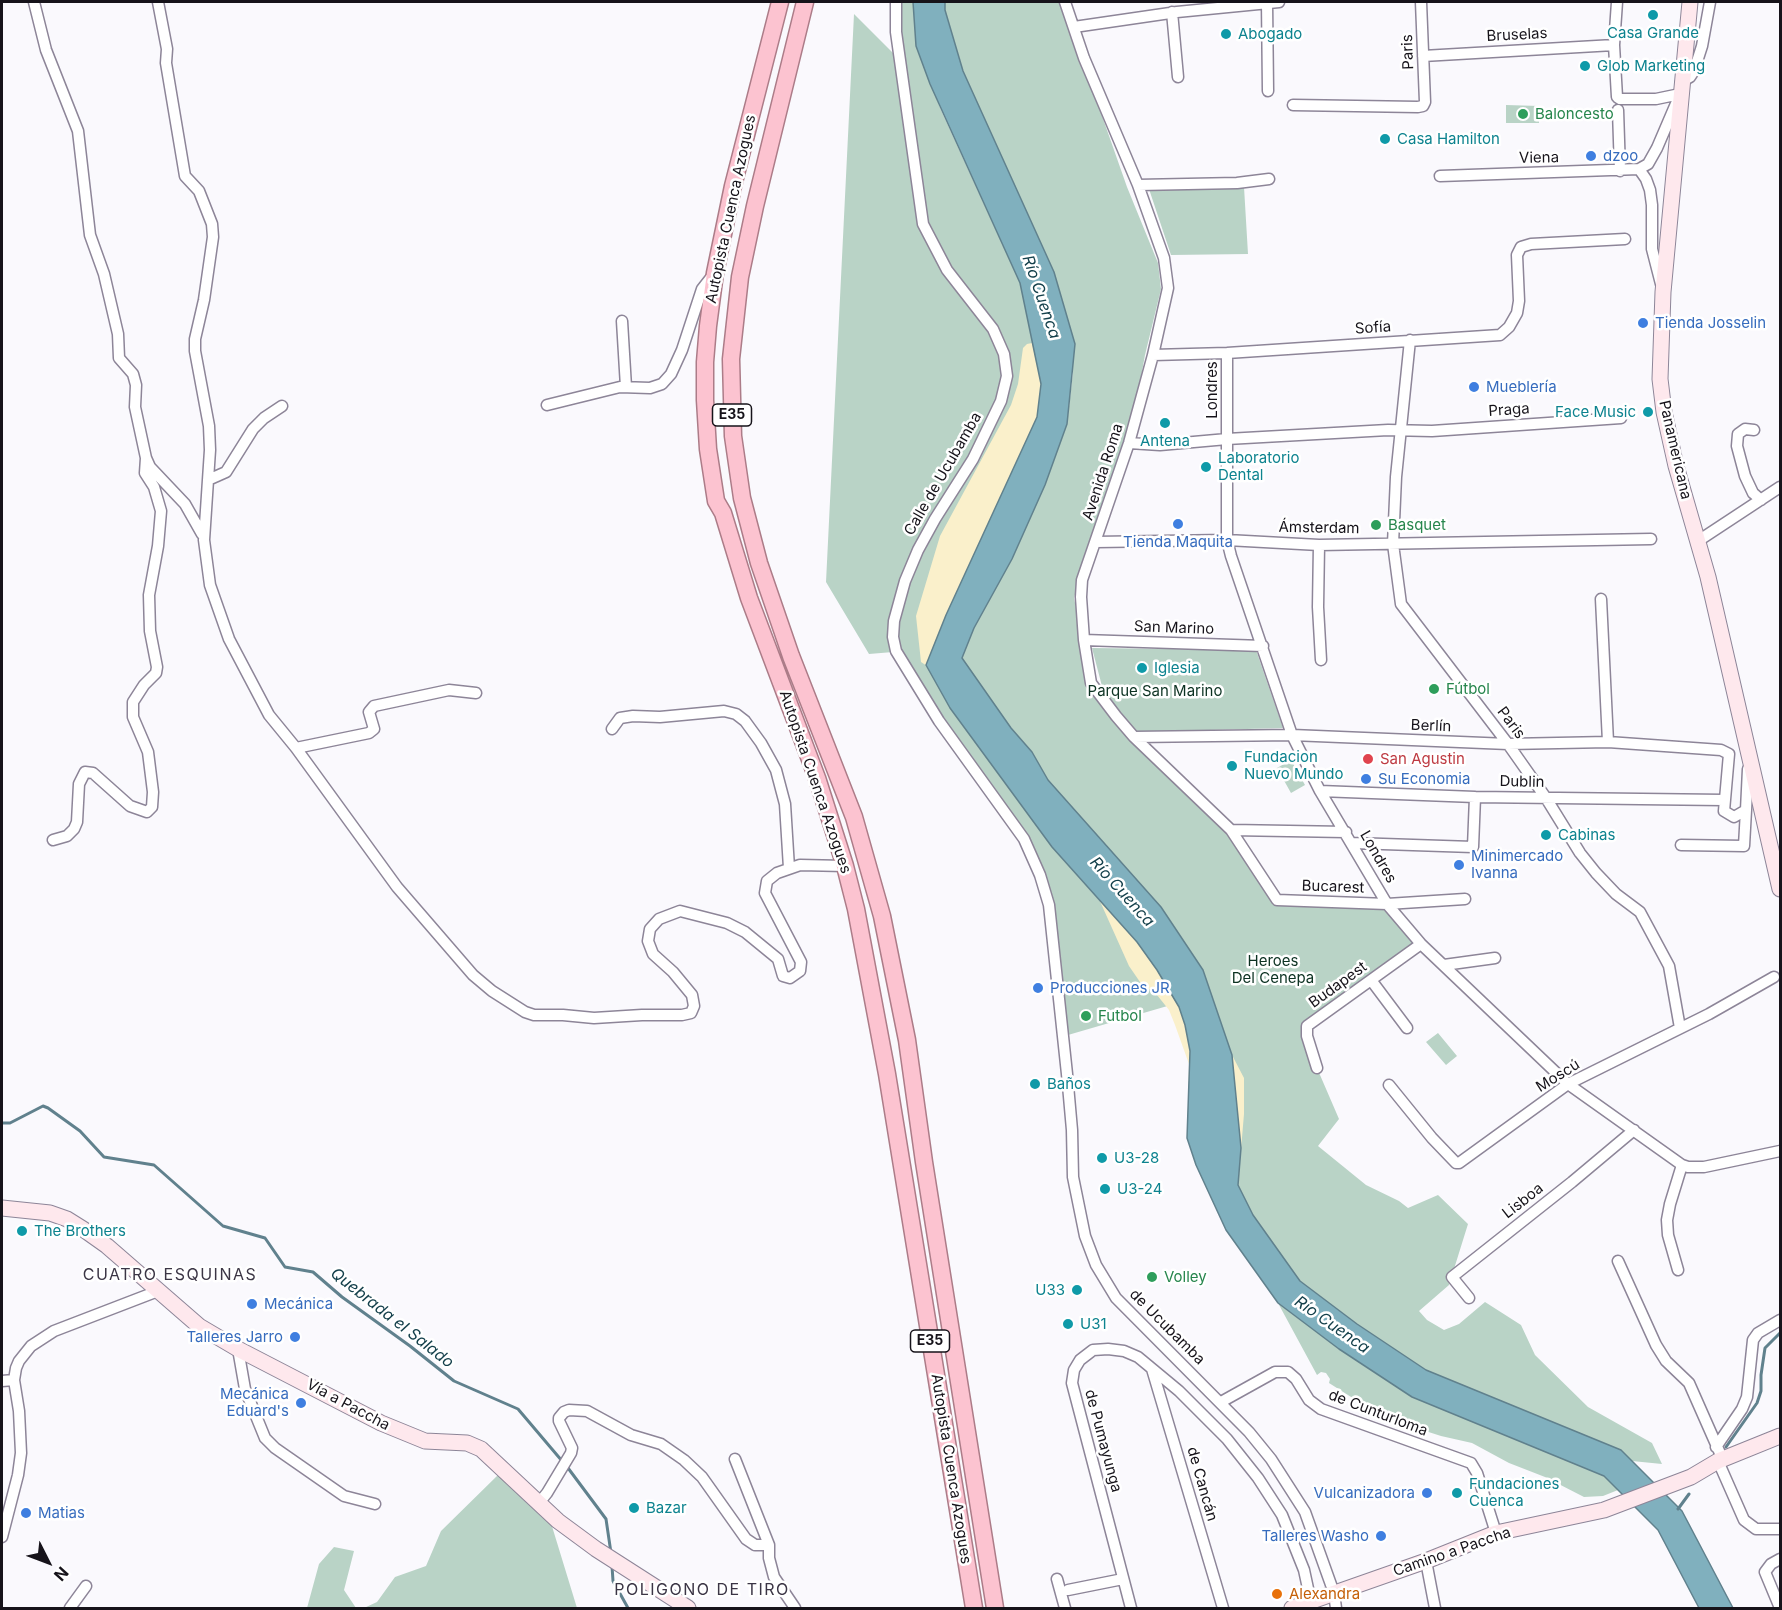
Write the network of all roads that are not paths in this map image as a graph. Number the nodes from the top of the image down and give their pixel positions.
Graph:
1 (34, 2) edge
2 (158, 2) edge
3 (780, 2) edge
4 (805, 2) edge
5 (896, 2) edge
6 (1065, 2) edge
7 (1267, 2) edge
8 (1279, 2) edge
9 (1421, 2) edge
10 (1617, 2) edge
11 (1690, 2) edge
12 (1710, 2) edge
13 (1175, 9) edge
14 (1074, 27) junction
15 (1614, 45) junction
16 (1423, 56) junction
17 (1178, 77) dead end
18 (1680, 90) junction
19 (1268, 91) dead end
20 (1293, 105) dead end
21 (1618, 110) dead end
22 (1638, 170) junction
23 (1620, 171) junction
24 (1440, 176) dead end
25 (1269, 179) dead end
26 (1138, 185) junction
27 (1625, 239) dead end
28 (715, 273) junction
29 (1663, 292) junction
30 (622, 321) dead end
31 (1410, 340) junction
32 (1227, 353) junction
33 (1153, 355) junction
34 (626, 387) junction
35 (547, 405) dead end
36 (282, 406) dead end
37 (1621, 418) dead end
38 (1400, 430) junction
39 (1754, 430) dead end
40 (1227, 439) junction
41 (1129, 443) junction
42 (146, 458) junction
43 (207, 480) junction
44 (1780, 487) edge
45 (1761, 500) junction
46 (1651, 539) dead end
47 (204, 540) junction
48 (1227, 540) junction
49 (1698, 541) junction
50 (1096, 542) junction
51 (1393, 544) junction
52 (1319, 545) junction
53 (1600, 599) dead end
54 (1084, 640) junction
55 (1263, 646) junction
56 (1321, 660) dead end
57 (476, 693) dead end
58 (612, 729) dead end
59 (1292, 735) junction
60 (1134, 736) junction
61 (1608, 742) junction
62 (1508, 744) junction
63 (296, 748) junction
64 (1749, 750) junction
65 (1320, 791) junction
66 (1475, 797) junction
67 (1546, 798) junction
68 (1724, 800) junction
69 (1746, 810) junction
70 (1231, 830) junction
71 (1346, 832) junction
72 (53, 840) dead end
73 (1353, 843) junction
74 (1681, 845) dead end
75 (845, 866) junction
76 (789, 868) junction
77 (1780, 889) edge
78 (1466, 899) dead end
79 (1277, 900) joint
80 (1387, 904) junction
81 (1049, 905) joint
82 (1421, 944) junction
83 (1496, 958) dead end
84 (1444, 965) junction
85 (1774, 977) dead end
86 (1371, 980) junction
87 (1407, 1028) dead end
88 (1680, 1028) junction
89 (1317, 1068) dead end
90 (1568, 1084) junction
91 (1389, 1085) dead end
92 (1634, 1130) junction
93 (1780, 1151) edge
94 (1682, 1165) junction
95 (2, 1208) edge
96 (1618, 1262) dead end
97 (1678, 1270) dead end
98 (158, 1291) junction
99 (1469, 1298) dead end
100 (1780, 1320) edge
101 (238, 1348) junction
102 (1152, 1368) junction
103 (14, 1380) junction
104 (2, 1381) edge
105 (1221, 1402) junction
106 (1780, 1436) edge
107 (1719, 1456) junction
108 (735, 1459) dead end
109 (375, 1504) dead end
110 (538, 1504) junction
111 (1780, 1529) edge
112 (1496, 1533) junction
113 (2, 1536) edge
114 (769, 1545) junction
115 (1780, 1559) edge
116 (1426, 1561) junction
117 (1124, 1579) junction
118 (1057, 1580) dead end
119 (86, 1586) dead end
120 (1068, 1590) dead end
121 (1335, 1601) edge
122 (1312, 1605) edge
123 (70, 1608) edge
124 (688, 1608) edge
125 (795, 1608) edge
126 (974, 1608) edge
127 (995, 1608) edge
128 (1065, 1608) edge
129 (1131, 1608) edge
130 (1223, 1608) edge
131 (1292, 1608) edge
132 (1435, 1608) edge
133 (1780, 1608) edge

1 - 42 street
2 - 43 street
3 - 28 highway, Autopista Cuenca Azogues / E35
4 - 127 highway, Autopista Cuenca Azogues / E35
5 - 81 street, Calle de Ucubamba
6 - 14 street, Avenida Roma
7 - 8 street
7 - 13 street
7 - 19 street
9 - 16 street, Paris
10 - 15 street
11 - 18 main road, Panamericana
12 - 18 street
13 - 14 street
13 - 17 street
14 - 26 street, Avenida Roma
15 - 16 street, Bruselas
15 - 18 street
16 - 20 street, Paris
18 - 22 street
18 - 29 main road, Panamericana
21 - 23 street
22 - 23 street, Viena
22 - 29 street
23 - 24 street, Viena
25 - 26 street
26 - 33 street, Avenida Roma
27 - 31 street, Sofía
28 - 34 street
28 - 75 highway, Autopista Cuenca Azogues / E35
29 - 49 main road, Panamericana
30 - 34 street
31 - 32 street, Sofía
31 - 38 street, Paris
32 - 33 street, Sofía
32 - 40 street, Londres
33 - 41 street, Avenida Roma
34 - 35 street
36 - 43 street
37 - 38 street, Praga
38 - 40 street, Praga
38 - 51 street, Paris
39 - 45 street
40 - 41 street, Praga
40 - 48 street, Londres
41 - 50 street, Avenida Roma
42 - 47 street
42 - 72 street
43 - 47 street
44 - 45 street
45 - 49 street
46 - 51 street, Ámsterdam
47 - 63 street
48 - 50 street, Ámsterdam
48 - 52 street, Ámsterdam
48 - 55 street, Londres
49 - 64 main road, Panamericana
50 - 54 street, Avenida Roma
51 - 52 street, Ámsterdam
51 - 62 street, Paris
52 - 56 street
53 - 61 street
54 - 55 street, San Marino
54 - 60 street, Avenida Roma
55 - 59 street, Londres
57 - 63 street
58 - 76 street
59 - 60 street, Berlín
59 - 62 street, Berlín
59 - 65 street, Londres
60 - 70 street, Avenida Roma
61 - 62 street, Berlín
61 - 68 street, Berlín
62 - 67 street, Paris
63 - 76 street
64 - 69 street
64 - 77 main road, Panamericana
65 - 66 street, Dublin
65 - 71 street, Londres
66 - 67 street, Dublin
66 - 73 street
67 - 68 street, Dublin
67 - 88 street, Paris
68 - 69 street
69 - 74 street
70 - 71 street
70 - 79 street, Avenida Roma
71 - 73 street, Londres
73 - 80 street, Londres
75 - 76 street
75 - 126 highway, Autopista Cuenca Azogues / E35
78 - 80 street, Bucarest
79 - 80 street, Bucarest
80 - 82 street, Londres
81 - 105 street, de Ucubamba
82 - 84 street, Londres
82 - 86 street, Budapest
83 - 84 street
84 - 90 street, Londres
85 - 88 street, Moscú
86 - 87 street
86 - 89 street, Budapest
88 - 90 street, Moscú
90 - 91 street, Moscú
90 - 92 street, Londres
92 - 94 street, Londres
92 - 99 street, Lisboa
93 - 94 street
94 - 97 street
95 - 98 main road, Vía a Paccha
96 - 107 street
98 - 101 main road, Vía a Paccha
98 - 103 street
100 - 107 street
101 - 109 street
101 - 110 main road, Vía a Paccha
102 - 117 street, de Pumayunga
102 - 122 street, de Pumayunga
102 - 130 street, de Cancán
103 - 104 street
103 - 113 street
105 - 112 street, de Cunturloma
105 - 121 street, de Ucubamba
106 - 107 main road, Camino a Paccha
107 - 111 street
107 - 112 main road, Camino a Paccha
108 - 114 street
110 - 114 street
110 - 124 main road, Vía a Paccha
112 - 116 main road, Camino a Paccha
114 - 125 street
115 - 133 street
116 - 121 main road, Camino a Paccha
116 - 132 street
117 - 120 street
117 - 129 street, de Pumayunga
118 - 128 street
119 - 123 street
121 - 122 main road, Camino a Paccha
122 - 131 main road, Camino a Paccha

